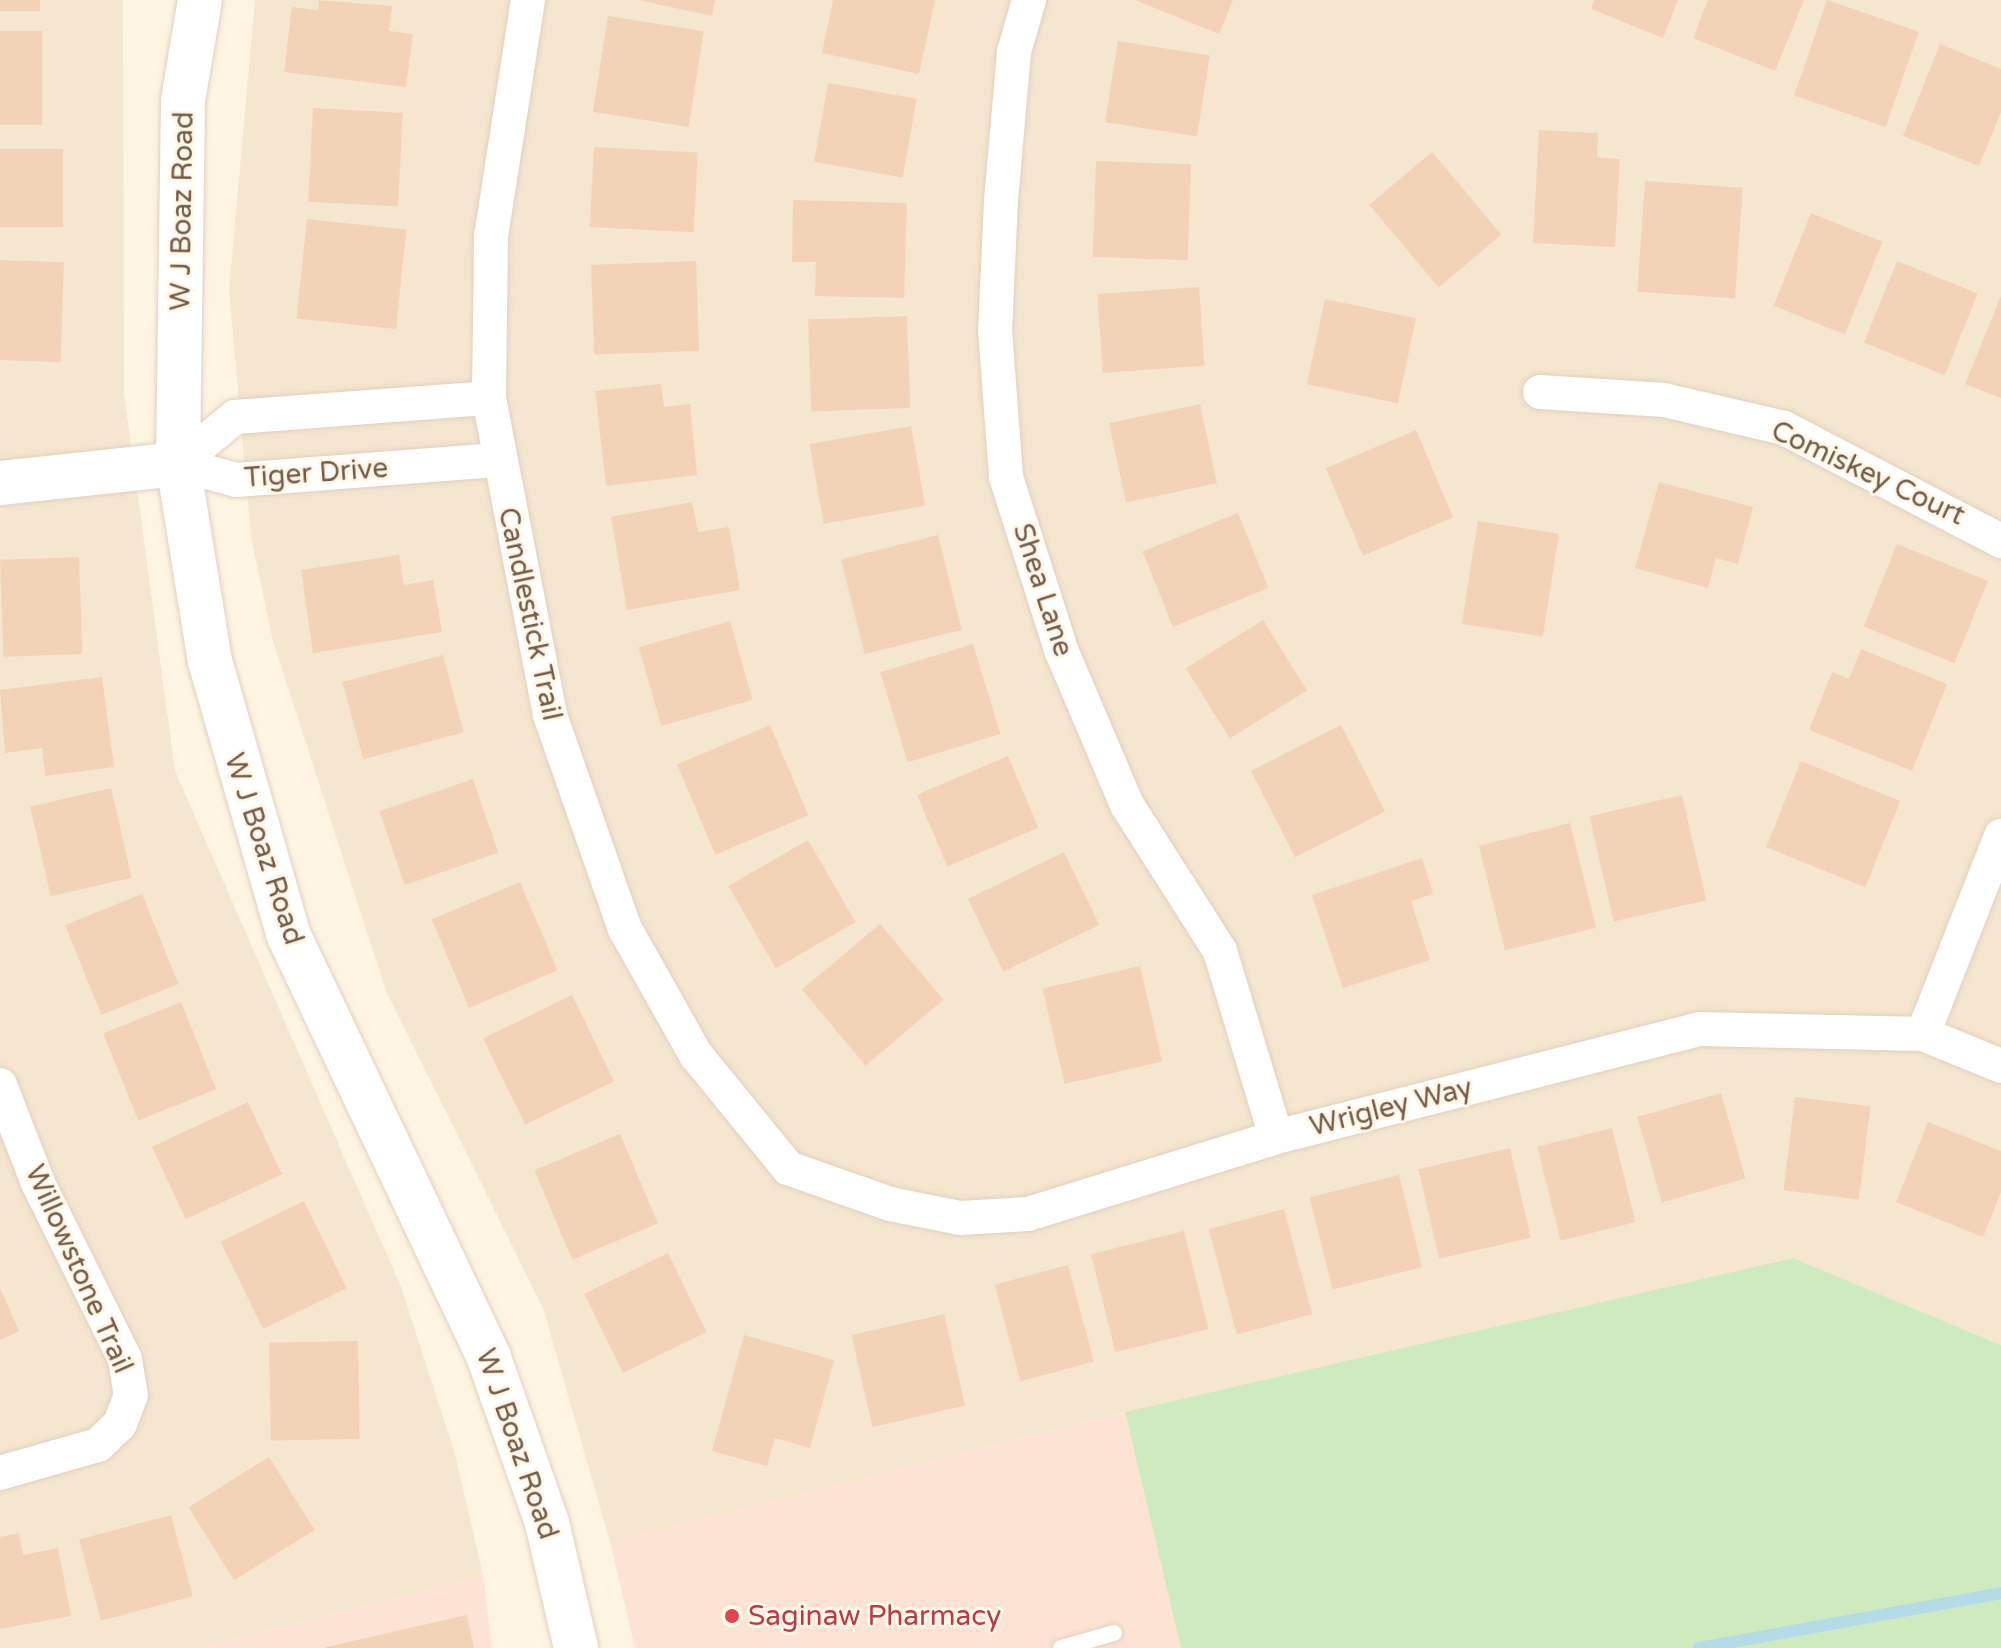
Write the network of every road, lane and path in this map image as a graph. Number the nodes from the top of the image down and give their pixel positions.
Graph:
1 (200, 0) edge
2 (528, 0) edge
3 (1029, 0) edge
4 (1540, 392) dead end
5 (489, 398) junction
6 (496, 460) junction
7 (178, 464) junction
8 (0, 483) edge
9 (2001, 541) edge
10 (2001, 836) edge
11 (1923, 1034) junction
12 (2001, 1066) edge
13 (0, 1085) edge
14 (1276, 1137) junction
15 (788, 1168) joint
16 (0, 1473) edge
17 (1114, 1633) dead end
18 (576, 1648) edge
19 (1061, 1648) edge

1 - 7 main road, W J Boaz Road
2 - 5 street, Candlestick Trail
3 - 14 street, Shea Lane
4 - 9 street, Comiskey Court
5 - 6 street, Candlestick Trail
5 - 7 street, Tiger Drive
6 - 7 street, Tiger Drive
6 - 15 street, Candlestick Trail
7 - 8 main road
7 - 18 main road, W J Boaz Road
10 - 11 street
11 - 12 street, Wrigley Way
11 - 14 street, Wrigley Way
13 - 16 street, Willowstone Trail
14 - 15 street, Wrigley Way
17 - 19 lane

